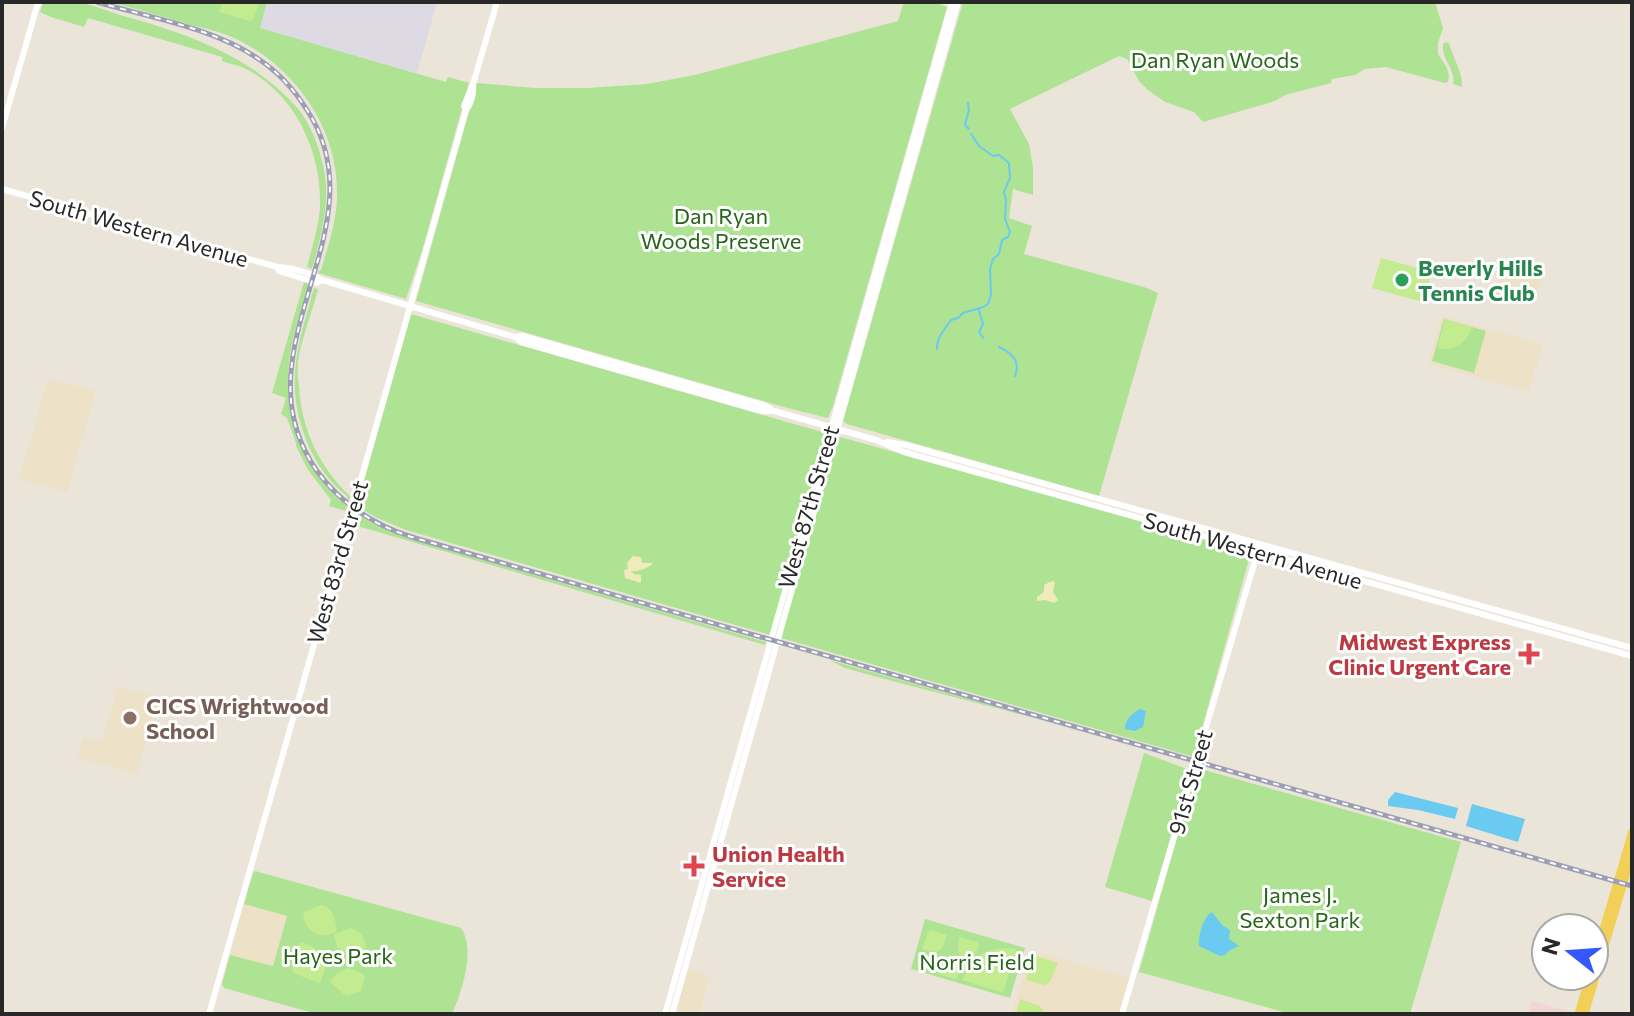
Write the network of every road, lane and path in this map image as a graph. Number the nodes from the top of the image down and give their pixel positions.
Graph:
1 (497, 2) edge
2 (956, 2) edge
3 (38, 3) edge
4 (2, 128) edge
5 (2, 189) edge
6 (410, 306) junction
7 (834, 428) junction
8 (1259, 547) junction
9 (1329, 571) junction
10 (1366, 573) junction
11 (1632, 648) edge
12 (1632, 656) edge
13 (756, 703) junction
14 (1632, 831) edge
15 (1632, 856) edge
16 (1608, 912) edge
17 (1584, 992) edge
18 (209, 1014) edge
19 (665, 1014) edge
20 (672, 1014) edge
21 (1122, 1014) edge
22 (1578, 1014) edge
23 (1585, 1014) edge

1 - 6 main road, West 83rd Street
2 - 7 main road, West 87th Street
3 - 4 main road
5 - 6 main road, South Western Avenue
6 - 7 main road, South Western Avenue
6 - 18 main road, West 83rd Street
7 - 8 main road, South Western Avenue
7 - 13 main road, West 87th Street
8 - 9 main road, South Western Avenue
8 - 10 main road, South Western Avenue
8 - 21 main road, 91st Street
9 - 10 main road
9 - 12 main road, South Western Avenue
10 - 11 main road, South Western Avenue
13 - 19 main road, West 87th Street
13 - 20 main road, West 87th Street
14 - 16 main road
15 - 23 main road
17 - 22 main road

